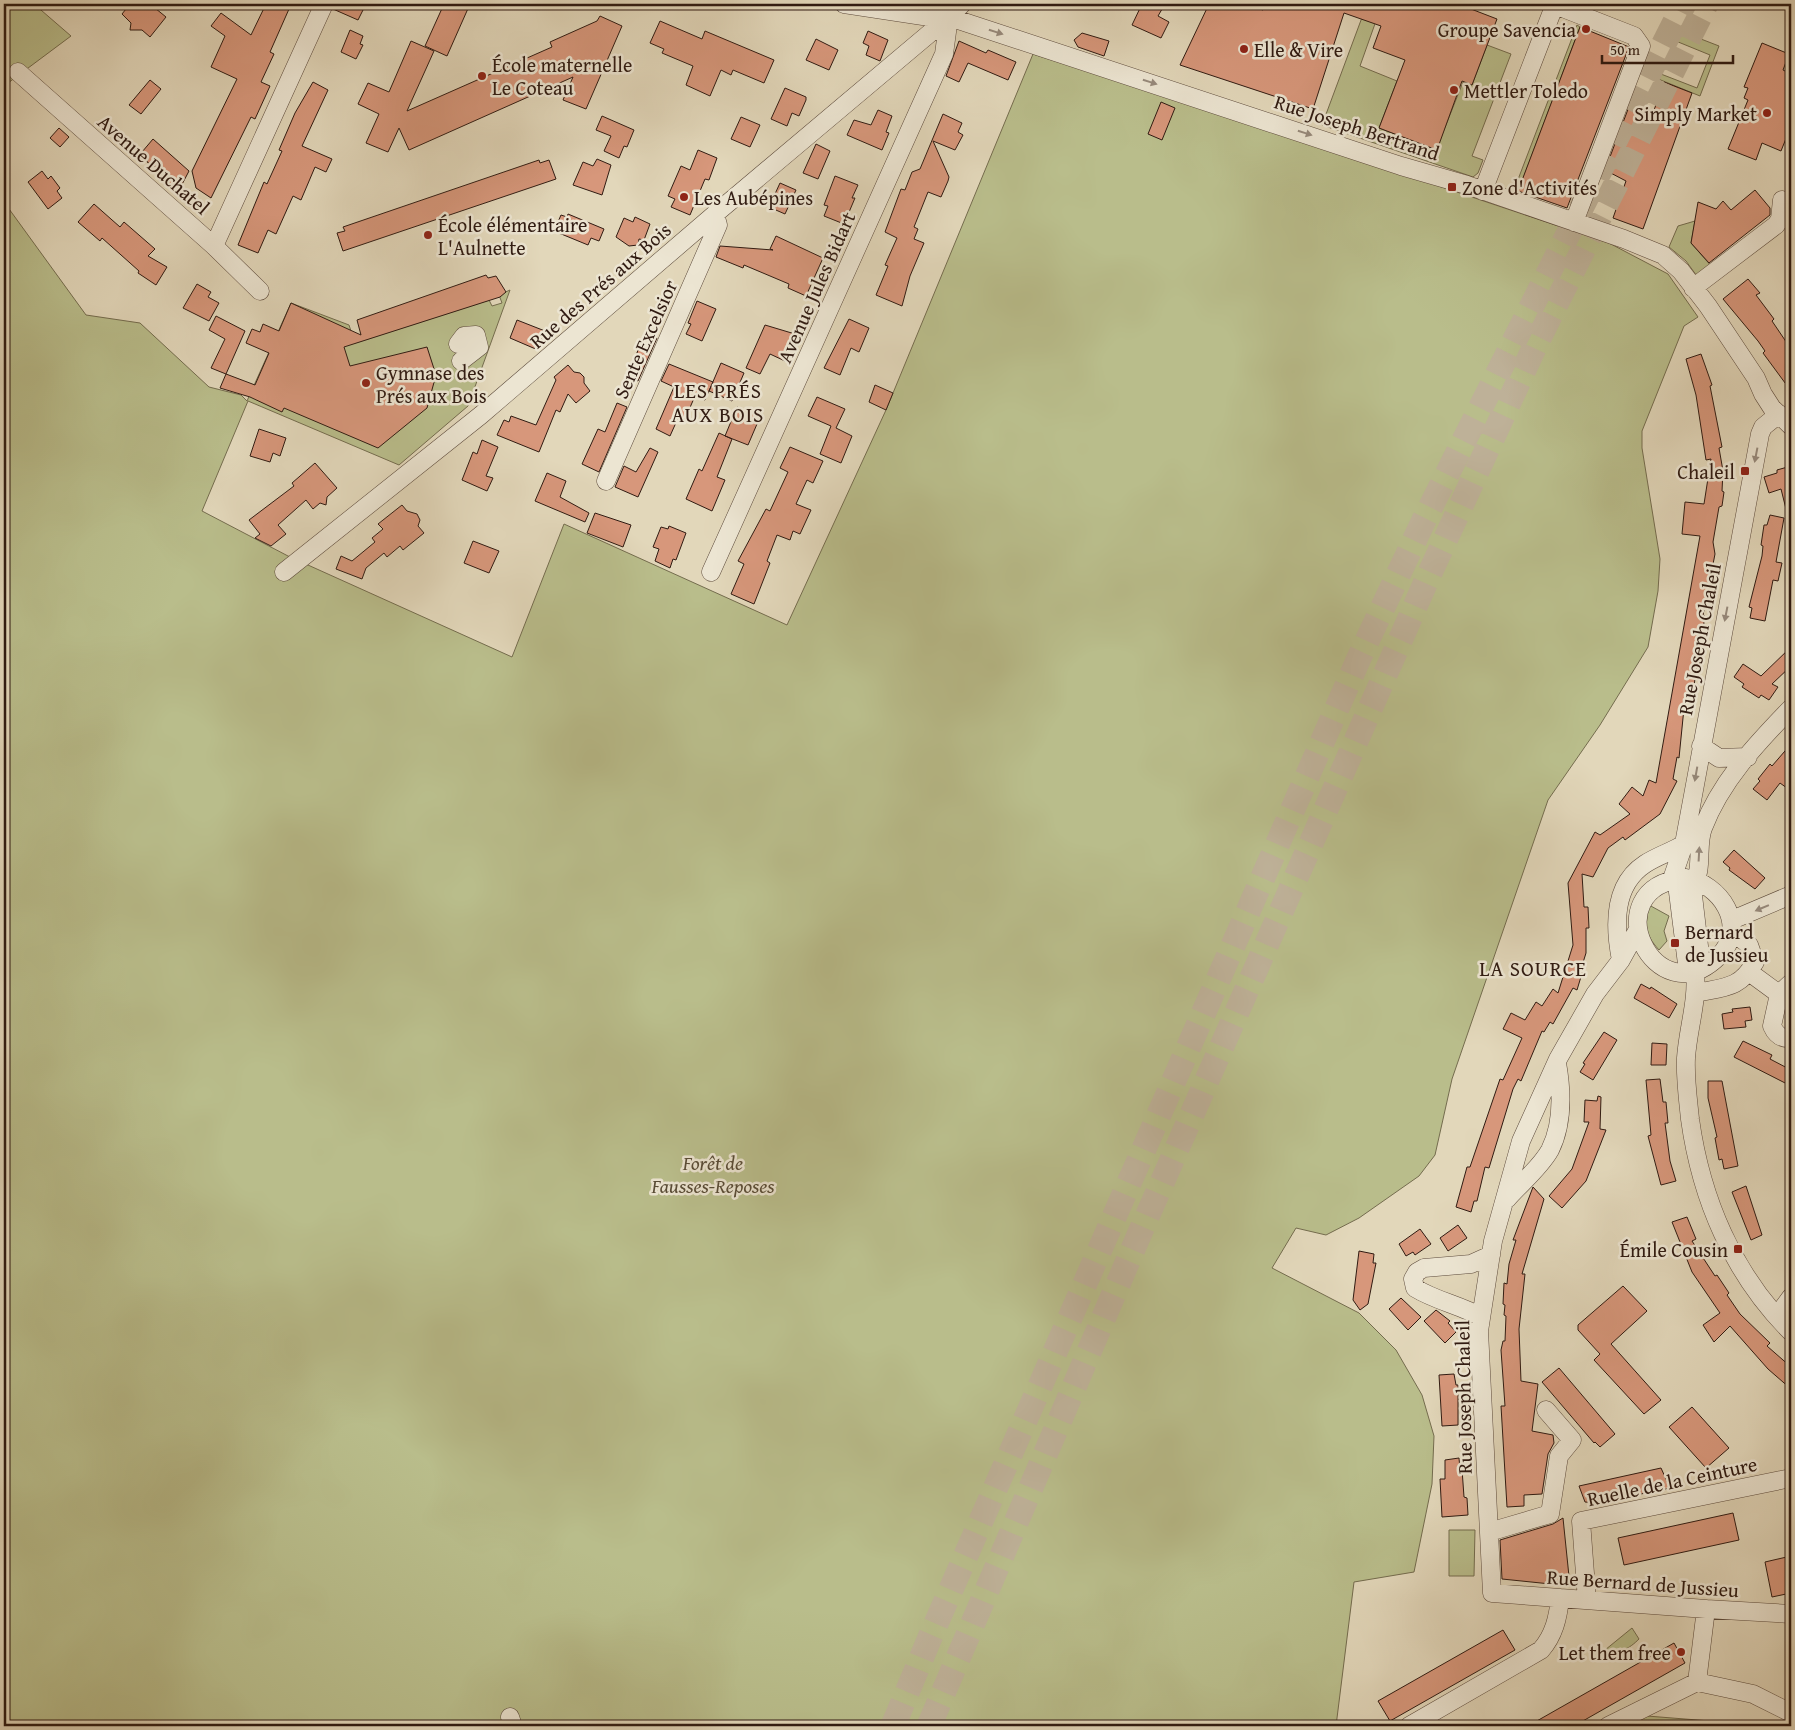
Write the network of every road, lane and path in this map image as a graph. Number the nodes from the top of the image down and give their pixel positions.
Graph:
1 (324, 4) edge
2 (844, 4) edge
3 (962, 4) edge
4 (1555, 4) edge
5 (950, 17) junction
6 (18, 72) dead end
7 (1483, 191) junction
8 (1782, 200) dead end
9 (715, 214) junction
10 (1574, 222) junction
11 (214, 246) junction
12 (1693, 288) junction
13 (260, 291) dead end
14 (1785, 420) edge
15 (606, 482) dead end
16 (284, 572) dead end
17 (711, 572) dead end
18 (1791, 708) edge
19 (1701, 746) junction
20 (1748, 757) junction
21 (1684, 844) junction
22 (1672, 879) junction
23 (1697, 880) junction
24 (1791, 895) edge
25 (1733, 926) junction
26 (1637, 931) junction
27 (1648, 955) junction
28 (1621, 960) junction
29 (1695, 971) junction
30 (1749, 972) junction
31 (1785, 989) edge
32 (1696, 993) junction
33 (1791, 1038) edge
34 (1557, 1062) junction
35 (1504, 1203) junction
36 (1491, 1255) junction
37 (1791, 1297) edge
38 (1777, 1316) junction
39 (1481, 1317) junction
40 (1791, 1332) edge
41 (1546, 1410) dead end
42 (1791, 1478) edge
43 (1489, 1532) junction
44 (1492, 1593) joint
45 (1560, 1598) junction
46 (1587, 1600) junction
47 (1706, 1610) junction
48 (1791, 1614) edge
49 (1697, 1682) junction
50 (1791, 1713) edge
51 (1409, 1726) edge
52 (1608, 1726) edge

1 - 11 street
2 - 5 street, Rue Joseph Bertrand
3 - 5 street, Rue des Prés aux Bois
4 - 7 street
4 - 10 street
5 -> 7 street, Rue Joseph Bertrand
5 - 9 street, Rue des Prés aux Bois
5 - 17 street, Avenue Jules Bidart
6 - 11 street, Avenue Duchatel
7 - 10 street, Rue Joseph Bertrand
8 - 12 street
9 - 15 street, Sente Excelsior
9 - 16 street, Rue des Prés aux Bois
10 - 12 street, Rue Joseph Bertrand
11 - 13 street, Avenue Duchatel
12 - 14 street, Rue Joseph Bertrand
14 -> 19 street, Rue Joseph Chaleil
18 - 20 street
19 - 20 street
19 -> 21 street, Rue Joseph Chaleil
23 -> 20 street
21 - 22 street, Rue Joseph Chaleil
21 - 28 street
22 - 23 street
22 - 26 street, Rue Joseph Chaleil
22 - 29 street
23 - 25 street
23 - 29 street
24 -> 25 street
25 - 29 street
25 - 30 street
26 - 27 street
26 - 28 street, Rue Joseph Chaleil
27 - 28 street
27 - 29 street
28 - 34 street, Rue Joseph Chaleil
29 - 32 street
30 - 31 street
30 - 32 street
31 - 33 street
32 - 38 street
34 - 35 street, Rue Joseph Chaleil
34 - 35 street, Rue Joseph Chaleil
35 - 36 street, Rue Joseph Chaleil
36 - 39 street, Rue Joseph Chaleil
36 - 39 street
37 - 38 street
38 - 40 street
39 - 43 street, Rue Joseph Chaleil
41 - 43 street
42 - 46 street, Ruelle de la Ceinture
43 - 44 street, Rue Joseph Chaleil
44 - 45 street, Rue Bernard de Jussieu
45 - 46 street, Rue Bernard de Jussieu
45 - 51 street
46 - 47 street, Rue Bernard de Jussieu
47 - 48 street, Rue Bernard de Jussieu
47 - 49 street
49 - 50 street
49 - 52 street

